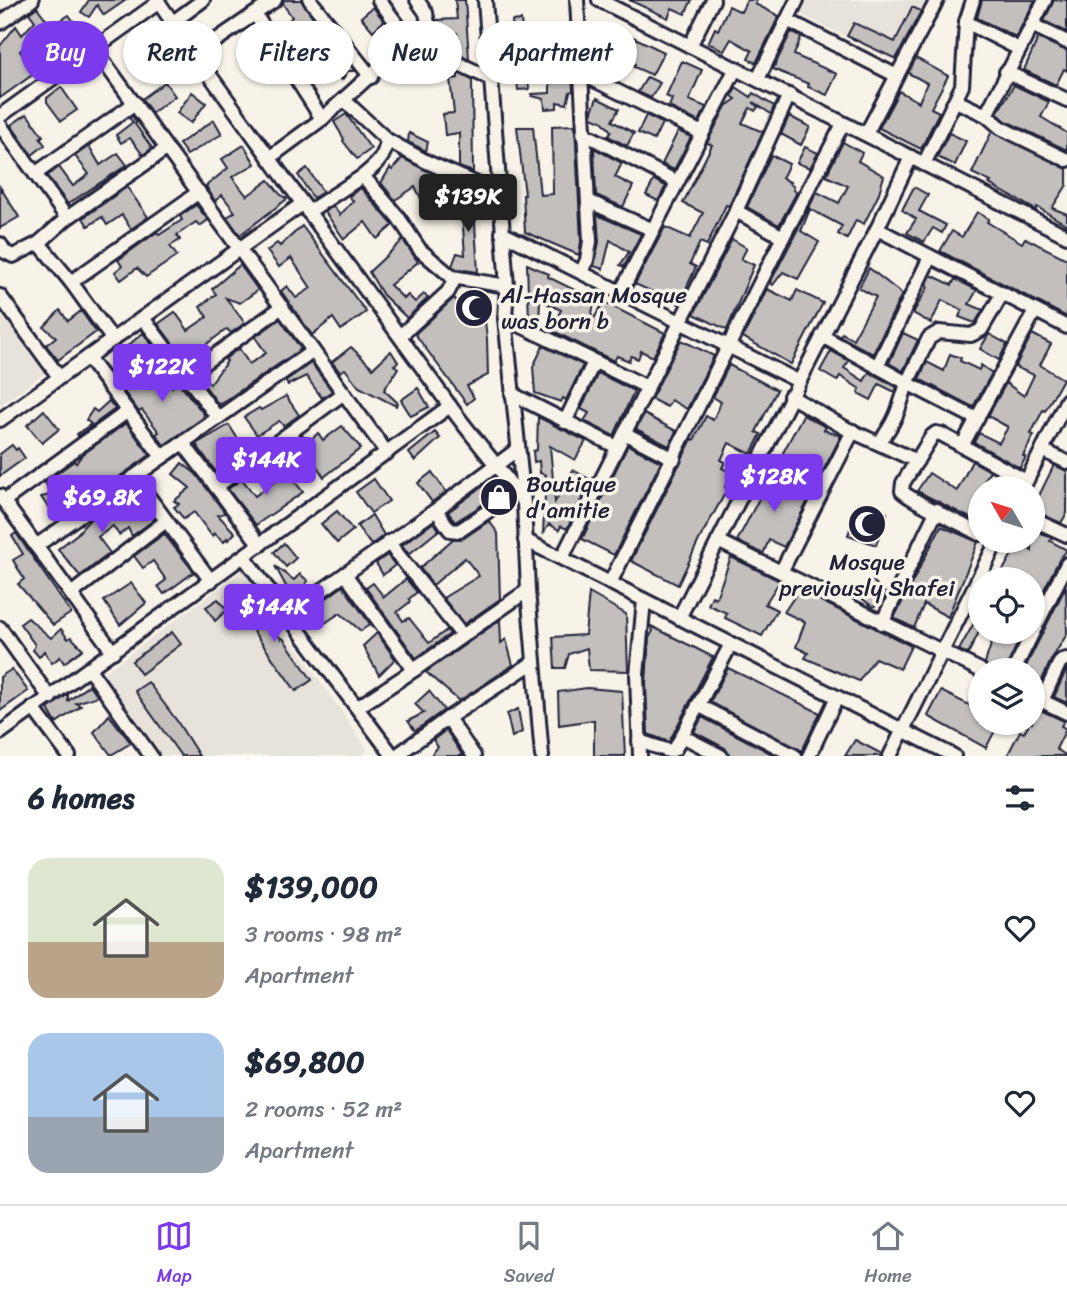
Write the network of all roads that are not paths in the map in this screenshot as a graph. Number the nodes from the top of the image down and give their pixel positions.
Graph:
1 (32, 0) edge
2 (203, 0) edge
3 (275, 0) edge
4 (310, 0) edge
5 (379, 0) edge
6 (417, 0) edge
7 (485, 0) edge
8 (577, 0) edge
9 (599, 0) edge
10 (631, 0) edge
11 (713, 0) edge
12 (797, 0) edge
13 (937, 0) edge
14 (973, 0) edge
15 (1045, 0) edge
16 (158, 1) edge
17 (13, 5) edge
18 (625, 13) junction
19 (254, 14) junction
20 (788, 20) junction
21 (172, 21) edge
22 (174, 21) edge
23 (395, 21) edge
24 (428, 21) edge
25 (487, 21) edge
26 (578, 21) edge
27 (966, 22) junction
28 (0, 23) edge
29 (1032, 25) junction
30 (222, 36) edge
31 (109, 37) edge
32 (1067, 42) edge
33 (691, 46) junction
34 (1019, 49) junction
35 (109, 68) edge
36 (736, 68) junction
37 (368, 72) edge
38 (1006, 72) junction
39 (897, 76) junction
40 (368, 79) edge
41 (758, 79) junction
42 (44, 84) edge
43 (217, 84) edge
44 (491, 84) edge
45 (581, 84) edge
46 (602, 84) edge
47 (789, 95) junction
48 (344, 100) junction
49 (1067, 100) edge
50 (956, 102) junction
51 (135, 103) junction
52 (0, 116) edge
53 (986, 116) junction
54 (322, 119) junction
55 (843, 124) junction
56 (0, 125) edge
57 (583, 133) junction
58 (702, 133) junction
59 (866, 134) junction
60 (387, 140) junction
61 (166, 149) junction
62 (911, 157) junction
63 (269, 158) junction
64 (1067, 160) edge
65 (925, 164) junction
66 (36, 174) junction
67 (363, 176) junction
68 (677, 182) junction
69 (199, 192) junction
70 (500, 194) junction
71 (588, 201) junction
72 (305, 208) junction
73 (736, 211) junction
74 (67, 218) junction
75 (877, 229) junction
76 (653, 230) junction
77 (502, 233) junction
78 (1067, 235) edge
79 (783, 237) junction
80 (39, 243) junction
81 (0, 244) edge
82 (240, 249) junction
83 (930, 257) junction
84 (582, 271) junction
85 (452, 277) junction
86 (71, 282) junction
87 (507, 286) junction
88 (621, 292) junction
89 (1002, 294) junction
90 (0, 296) edge
91 (282, 307) junction
92 (1035, 312) junction
93 (143, 318) junction
94 (505, 318) junction
95 (680, 322) junction
96 (1067, 327) edge
97 (400, 336) junction
98 (822, 336) junction
99 (113, 340) junction
100 (729, 347) junction
101 (313, 351) junction
102 (88, 358) junction
103 (594, 362) junction
104 (877, 367) junction
105 (186, 376) junction
106 (60, 377) junction
107 (798, 381) junction
108 (907, 383) junction
109 (647, 387) junction
110 (344, 393) junction
111 (512, 394) junction
112 (790, 396) junction
113 (1067, 400) edge
114 (450, 406) junction
115 (128, 411) junction
116 (218, 418) junction
117 (977, 419) junction
118 (0, 420) edge
119 (565, 422) junction
120 (853, 431) junction
121 (626, 434) junction
122 (183, 443) junction
123 (879, 443) junction
124 (962, 446) junction
125 (617, 447) junction
126 (518, 449) junction
127 (1042, 450) junction
128 (387, 453) junction
129 (162, 457) junction
130 (674, 459) junction
131 (917, 461) junction
132 (1067, 462) edge
133 (498, 465) junction
134 (1010, 476) edge
135 (1029, 476) edge
136 (134, 477) junction
137 (216, 487) junction
138 (520, 497) junction
139 (2, 498) edge
140 (436, 510) junction
141 (937, 510) junction
142 (166, 521) junction
143 (1045, 525) edge
144 (968, 527) edge
145 (1067, 535) edge
146 (525, 540) junction
147 (718, 541) junction
148 (388, 542) junction
149 (260, 545) junction
150 (36, 547) junction
151 (989, 553) edge
152 (244, 557) junction
153 (562, 558) junction
154 (1067, 564) edge
155 (781, 572) junction
156 (345, 574) junction
157 (211, 581) junction
158 (610, 583) junction
159 (528, 590) junction
160 (71, 594) junction
161 (644, 600) junction
162 (287, 615) junction
163 (679, 618) junction
164 (883, 623) junction
165 (2, 635) edge
166 (462, 635) junction
167 (731, 644) junction
168 (113, 652) junction
169 (941, 652) junction
170 (1020, 658) edge
171 (1067, 659) edge
172 (534, 662) junction
173 (968, 664) edge
174 (89, 669) junction
175 (414, 670) junction
176 (1045, 686) edge
177 (837, 697) junction
178 (50, 698) junction
179 (1045, 703) edge
180 (698, 705) junction
181 (358, 707) junction
182 (33, 708) junction
183 (1067, 713) edge
184 (448, 718) junction
185 (903, 730) junction
186 (0, 733) edge
187 (682, 736) junction
188 (639, 741) junction
189 (69, 756) edge
190 (152, 756) edge
191 (395, 756) edge
192 (474, 756) edge
193 (542, 756) edge
194 (640, 756) edge
195 (721, 756) edge
196 (795, 756) edge
197 (809, 756) edge
198 (890, 756) edge
199 (954, 756) edge

1 - 17 street
2 - 22 street
3 - 19 street
4 - 37 street
5 - 23 street
6 - 24 street
7 - 25 street
8 - 26 street
9 - 18 street
10 - 18 street
11 - 33 street
12 - 20 street
13 - 39 street
14 - 27 street
15 - 29 street
16 - 21 street
16 - 31 street
17 - 28 street
18 - 33 street
19 - 30 street
19 - 54 street
20 - 39 street
20 - 41 street
27 - 34 street
27 - 50 street
29 - 32 street
29 - 34 street
33 - 36 street
34 - 38 street
35 - 51 street
36 - 41 street
36 - 58 street
38 - 49 street
38 - 53 street
39 - 59 street
40 - 48 street
41 - 47 street
42 - 52 street
43 - 63 street
44 - 70 street
45 - 57 street
46 - 58 street
47 - 55 street
47 - 73 street
48 - 54 street
48 - 60 street
50 - 53 street
50 - 65 street
51 - 61 street
51 - 66 street
53 - 64 street
54 - 63 street
55 - 59 street
55 - 79 street
56 - 66 street
57 - 68 street
57 - 71 street
58 - 68 street
59 - 62 street
60 - 67 street
60 - 70 street
61 - 69 street
61 - 74 street
62 - 65 street
62 - 75 street
63 - 72 street
65 - 78 street
66 - 74 street
67 - 72 street
67 - 85 street
68 - 76 street
69 - 82 street
69 - 86 street
70 - 77 street
71 - 76 street
71 - 84 street
72 - 82 street
72 - 97 street
73 - 79 street
73 - 95 street
74 - 80 street
75 - 83 street
75 - 98 street
76 - 88 street
77 - 84 street
77 - 87 street
79 - 100 street
80 - 81 street
80 - 86 street
82 - 91 street
82 - 93 street
83 - 89 street
83 - 104 street
84 - 88 street
85 - 87 street
85 - 97 street
86 - 99 street
87 - 94 street
88 - 95 street
89 - 92 street
89 - 108 street
90 - 106 street
91 - 101 street
91 - 105 street
92 - 96 street
92 - 117 street
93 - 99 street
93 - 105 street
94 - 103 street
94 - 111 street
95 - 100 street
95 - 109 street
97 - 114 street
98 - 104 street
98 - 107 street
99 - 102 street
100 - 107 street
100 - 130 street
101 - 110 street
101 - 116 street
102 - 106 street
102 - 115 street
103 - 109 street
103 - 119 street
104 - 108 street
105 - 116 street
106 - 118 street
107 - 112 street
108 - 117 street
108 - 123 street
109 - 121 street
110 - 128 street
110 - 137 street
111 - 119 street
111 - 126 street
112 - 120 street
112 - 147 street
113 - 127 street
114 - 128 street
114 - 133 street
115 - 129 street
115 - 139 street
116 - 122 street
117 - 124 street
119 - 125 street
120 - 123 street
120 - 155 street
121 - 125 street
121 - 130 street
122 - 129 street
122 - 137 street
123 - 131 street
124 - 131 street
124 - 134 street
125 - 153 street
126 - 133 street
126 - 138 street
127 - 132 street
127 - 135 street
128 - 149 street
129 - 136 street
130 - 158 street
131 - 141 street
133 - 138 street
133 - 140 street
136 - 142 street
136 - 150 street
137 - 149 street
138 - 140 street
138 - 146 street
139 - 150 street
140 - 148 street
141 - 144 street
141 - 164 street
142 - 157 street
142 - 160 street
143 - 145 street
146 - 153 street
146 - 159 street
147 - 155 street
147 - 163 street
148 - 156 street
148 - 166 street
149 - 152 street
150 - 160 street
151 - 169 street
152 - 157 street
152 - 162 street
153 - 158 street
154 - 170 street
155 - 164 street
156 - 162 street
156 - 175 street
157 - 168 street
158 - 161 street
159 - 166 street
159 - 172 street
160 - 168 street
161 - 163 street
161 - 188 street
162 - 181 street
163 - 167 street
164 - 169 street
165 - 178 street
166 - 175 street
167 - 177 street
167 - 180 street
168 - 174 street
169 - 173 street
169 - 185 street
171 - 176 street
172 - 184 street
172 - 193 street
174 - 178 street
174 - 190 street
175 - 181 street
177 - 185 street
177 - 197 street
178 - 182 street
179 - 183 street
180 - 187 street
180 - 196 street
181 - 191 street
182 - 186 street
182 - 189 street
184 - 191 street
184 - 192 street
185 - 198 street
185 - 199 street
187 - 188 street
187 - 195 street
188 - 194 street

